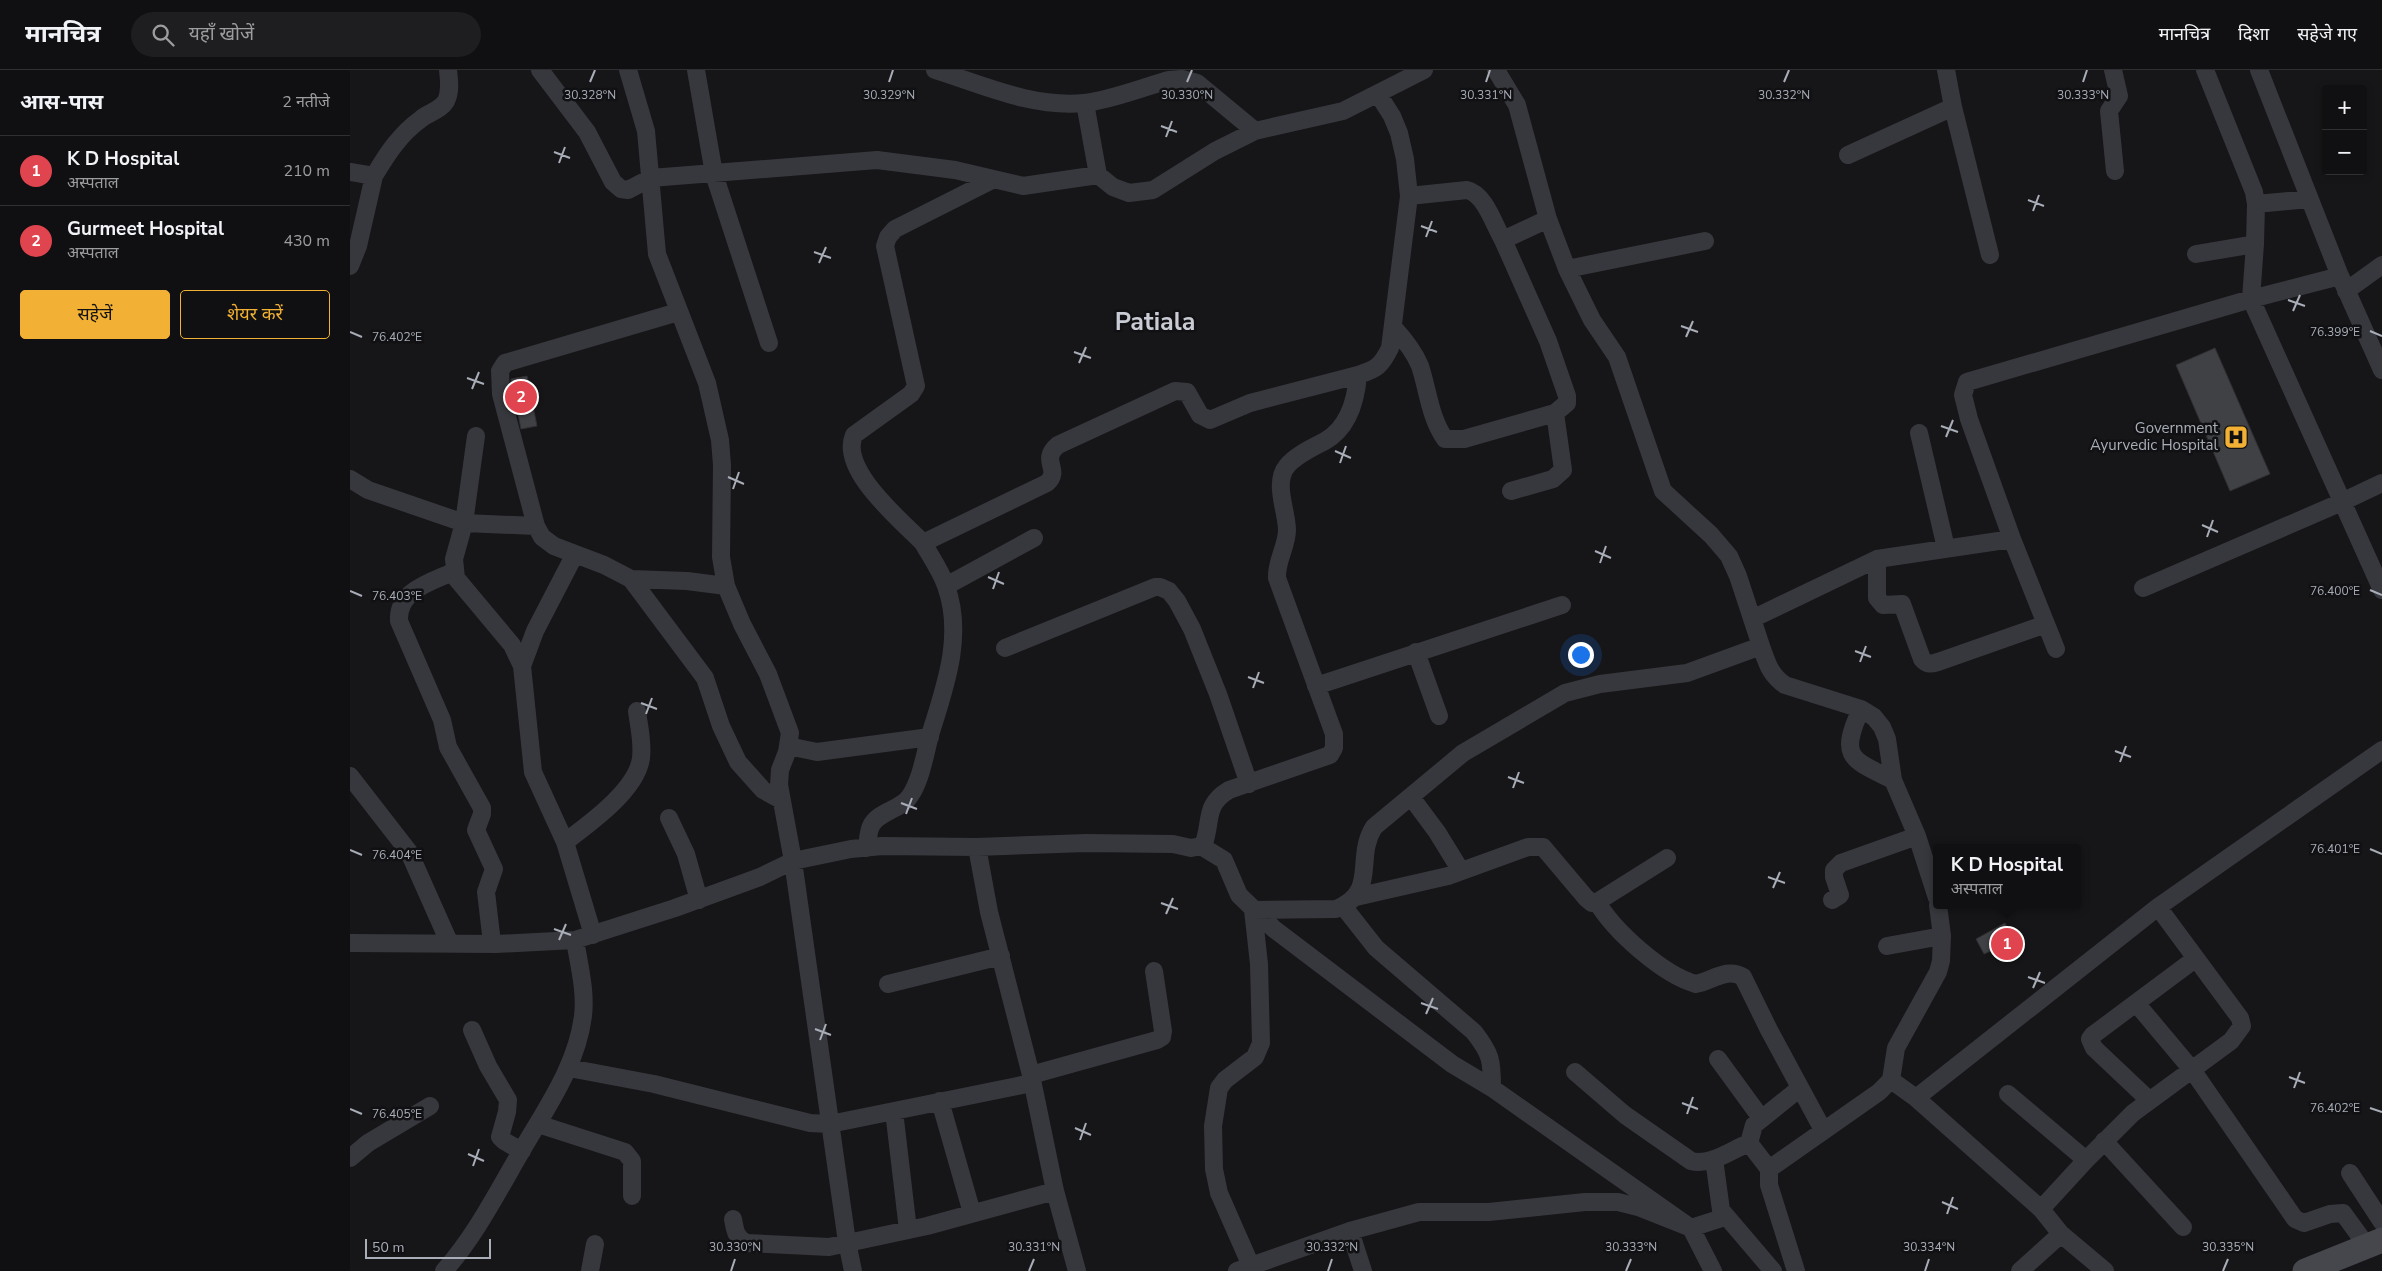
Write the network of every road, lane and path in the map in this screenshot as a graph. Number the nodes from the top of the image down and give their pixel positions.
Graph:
1 (448, 70) edge
2 (540, 70) edge
3 (628, 70) edge
4 (696, 70) edge
5 (935, 70) edge
6 (1424, 70) edge
7 (1496, 70) edge
8 (1946, 70) edge
9 (2113, 70) edge
10 (2205, 70) edge
11 (2259, 70) edge
12 (1378, 94) junction
13 (1085, 103) junction
14 (1953, 107) junction
15 (1256, 131) junction
16 (1848, 155) dead end
17 (2115, 171) dead end
18 (350, 172) edge
19 (714, 174) junction
20 (1098, 175) junction
21 (374, 176) junction
22 (651, 178) junction
23 (994, 179) junction
24 (1409, 196) junction
25 (2309, 199) junction
26 (2256, 204) junction
27 (1548, 219) junction
28 (1502, 240) junction
29 (1705, 241) dead end
30 (2255, 244) junction
31 (2196, 254) dead end
32 (1990, 255) dead end
33 (2382, 265) edge
34 (350, 266) edge
35 (1567, 269) junction
36 (2343, 284) junction
37 (2251, 299) junction
38 (678, 312) junction
39 (1394, 328) junction
40 (769, 344) dead end
41 (2382, 370) edge
42 (1358, 375) junction
43 (1555, 413) junction
44 (1919, 433) dead end
45 (476, 436) dead end
46 (350, 479) edge
47 (2382, 483) edge
48 (1511, 491) dead end
49 (2342, 502) junction
50 (464, 523) junction
51 (536, 526) junction
52 (1034, 538) dead end
53 (2012, 539) junction
54 (923, 543) junction
55 (1946, 548) junction
56 (575, 554) junction
57 (1877, 559) junction
58 (455, 571) junction
59 (631, 579) junction
60 (726, 586) junction
61 (946, 586) junction
62 (2143, 588) dead end
63 (2382, 590) edge
64 (1562, 605) dead end
65 (1752, 619) junction
66 (2046, 624) junction
67 (1761, 646) junction
68 (1005, 648) dead end
69 (2056, 649) dead end
70 (1416, 652) junction
71 (522, 666) junction
72 (1316, 686) junction
73 (1861, 709) junction
74 (637, 712) dead end
75 (1440, 716) dead end
76 (930, 738) junction
77 (788, 746) junction
78 (2382, 750) edge
79 (350, 776) edge
80 (1893, 780) junction
81 (1249, 784) junction
82 (1411, 797) junction
83 (781, 800) junction
84 (670, 818) dead end
85 (1917, 836) junction
86 (565, 842) junction
87 (1201, 846) junction
88 (867, 848) junction
89 (977, 848) junction
90 (1667, 858) dead end
91 (794, 860) junction
92 (1461, 871) junction
93 (1933, 886) edge
94 (699, 900) junction
95 (1832, 900) dead end
96 (1350, 901) junction
97 (1597, 902) junction
98 (2158, 907) junction
99 (1939, 909) edge
100 (1253, 910) junction
101 (593, 934) junction
102 (1942, 936) junction
103 (575, 940) junction
104 (449, 942) junction
105 (350, 943) edge
106 (492, 944) junction
107 (1886, 946) dead end
108 (1000, 956) junction
109 (2195, 959) junction
110 (1154, 971) dead end
111 (888, 984) dead end
112 (2136, 1003) junction
113 (472, 1030) dead end
114 (1718, 1059) dead end
115 (570, 1068) junction
116 (2193, 1071) junction
117 (1575, 1072) dead end
118 (1032, 1079) junction
119 (1891, 1080) junction
120 (1492, 1088) junction
121 (1800, 1088) junction
122 (2008, 1094) dead end
123 (1916, 1098) junction
124 (2149, 1100) junction
125 (940, 1101) junction
126 (430, 1106) dead end
127 (894, 1110) junction
128 (1761, 1118) junction
129 (538, 1124) junction
130 (830, 1124) junction
131 (1823, 1130) junction
132 (2104, 1140) junction
133 (1749, 1143) junction
134 (522, 1151) junction
135 (350, 1158) edge
136 (1714, 1159) junction
137 (2086, 1160) junction
138 (1769, 1169) junction
139 (2350, 1173) dead end
140 (1055, 1191) junction
141 (632, 1196) dead end
142 (2042, 1209) junction
143 (972, 1213) junction
144 (1725, 1217) junction
145 (732, 1219) dead end
146 (2382, 1222) edge
147 (2183, 1227) dead end
148 (1691, 1228) junction
149 (908, 1230) junction
150 (1350, 1231) junction
151 (2061, 1234) junction
152 (847, 1242) junction
153 (2374, 1243) edge
154 (595, 1244) dead end
155 (1244, 1269) edge
156 (1710, 1269) edge
157 (2312, 1270) edge
158 (444, 1271) edge
159 (590, 1271) edge
160 (853, 1271) edge
161 (1077, 1271) edge
162 (1363, 1271) edge
163 (1773, 1271) edge
164 (1796, 1271) edge
165 (2020, 1271) edge
166 (2105, 1271) edge

1 - 21 street
2 - 22 street
3 - 22 street
4 - 19 street
5 - 13 street
6 - 12 street
7 - 27 street
8 - 14 street
9 - 17 street
10 - 26 street
11 - 25 street
12 - 15 street
12 - 24 street
13 - 15 street
13 - 20 street
14 - 16 street
14 - 32 street
15 - 20 street
18 - 21 street
19 - 22 street
19 - 23 street
19 - 40 street
20 - 23 street
21 - 34 street
22 - 38 street
23 - 54 street
24 - 28 street
24 - 39 street
25 - 26 street
25 - 36 street
26 - 30 street
27 - 28 street
27 - 35 street
28 - 43 street
29 - 35 street
30 - 31 street
30 - 37 street
33 - 36 street
35 - 65 street
36 - 37 street
36 - 41 street
37 - 49 street
37 - 53 street
38 - 51 street
38 - 60 street
39 - 42 street
39 - 43 street
42 - 54 street
42 - 72 street
43 - 48 street
44 - 55 street
45 - 50 street
46 - 50 street
47 - 49 street
49 - 62 street
49 - 63 street
50 - 51 street
50 - 58 street
51 - 56 street
52 - 61 street
53 - 55 street
53 - 66 street
54 - 61 street
55 - 57 street
56 - 59 street
56 - 71 street
57 - 65 street
57 - 66 street
58 - 71 street
58 - 106 street
59 - 60 street
59 - 83 street
60 - 77 street
61 - 76 street
64 - 70 street
65 - 67 street
66 - 69 street
67 - 73 street
67 - 82 street
68 - 81 street
70 - 72 street
70 - 75 street
71 - 86 street
72 - 81 street
73 - 80 street
73 - 80 street
74 - 86 street
76 - 77 street
76 - 88 street
77 - 83 street
78 - 98 street
79 - 104 street
80 - 85 street
81 - 87 street
82 - 92 street
82 - 96 street
83 - 91 street
84 - 94 street
85 - 93 street
85 - 95 street
86 - 101 street
87 - 89 street
87 - 100 street
88 - 89 street
88 - 91 street
89 - 108 street
90 - 97 street
91 - 94 street
91 - 130 street
92 - 96 street
92 - 97 street
94 - 101 street
96 - 100 street
96 - 120 street
97 - 121 street
98 - 109 street
98 - 123 street
99 - 102 street
100 - 120 street
100 - 155 street
101 - 103 street
102 - 107 street
102 - 119 street
103 - 106 street
103 - 115 street
104 - 105 street
104 - 106 street
108 - 111 street
108 - 118 street
109 - 112 street
109 - 116 street
110 - 118 street
112 - 116 street
112 - 124 street
113 - 134 street
114 - 128 street
115 - 129 street
115 - 130 street
116 - 124 street
116 - 153 street
117 - 136 street
118 - 125 street
118 - 140 street
119 - 123 street
119 - 131 street
120 - 148 street
121 - 128 street
121 - 131 street
122 - 137 street
123 - 142 street
124 - 132 street
125 - 127 street
125 - 143 street
126 - 135 street
127 - 130 street
127 - 149 street
128 - 133 street
129 - 134 street
129 - 141 street
130 - 152 street
131 - 138 street
132 - 137 street
132 - 147 street
133 - 136 street
133 - 138 street
134 - 158 street
136 - 144 street
137 - 142 street
138 - 164 street
139 - 146 street
140 - 143 street
140 - 161 street
142 - 151 street
143 - 149 street
144 - 148 street
144 - 163 street
145 - 152 street
148 - 150 street
148 - 156 street
149 - 152 street
150 - 155 street
150 - 162 street
151 - 165 street
151 - 166 street
152 - 160 street
153 - 157 street
154 - 159 street

